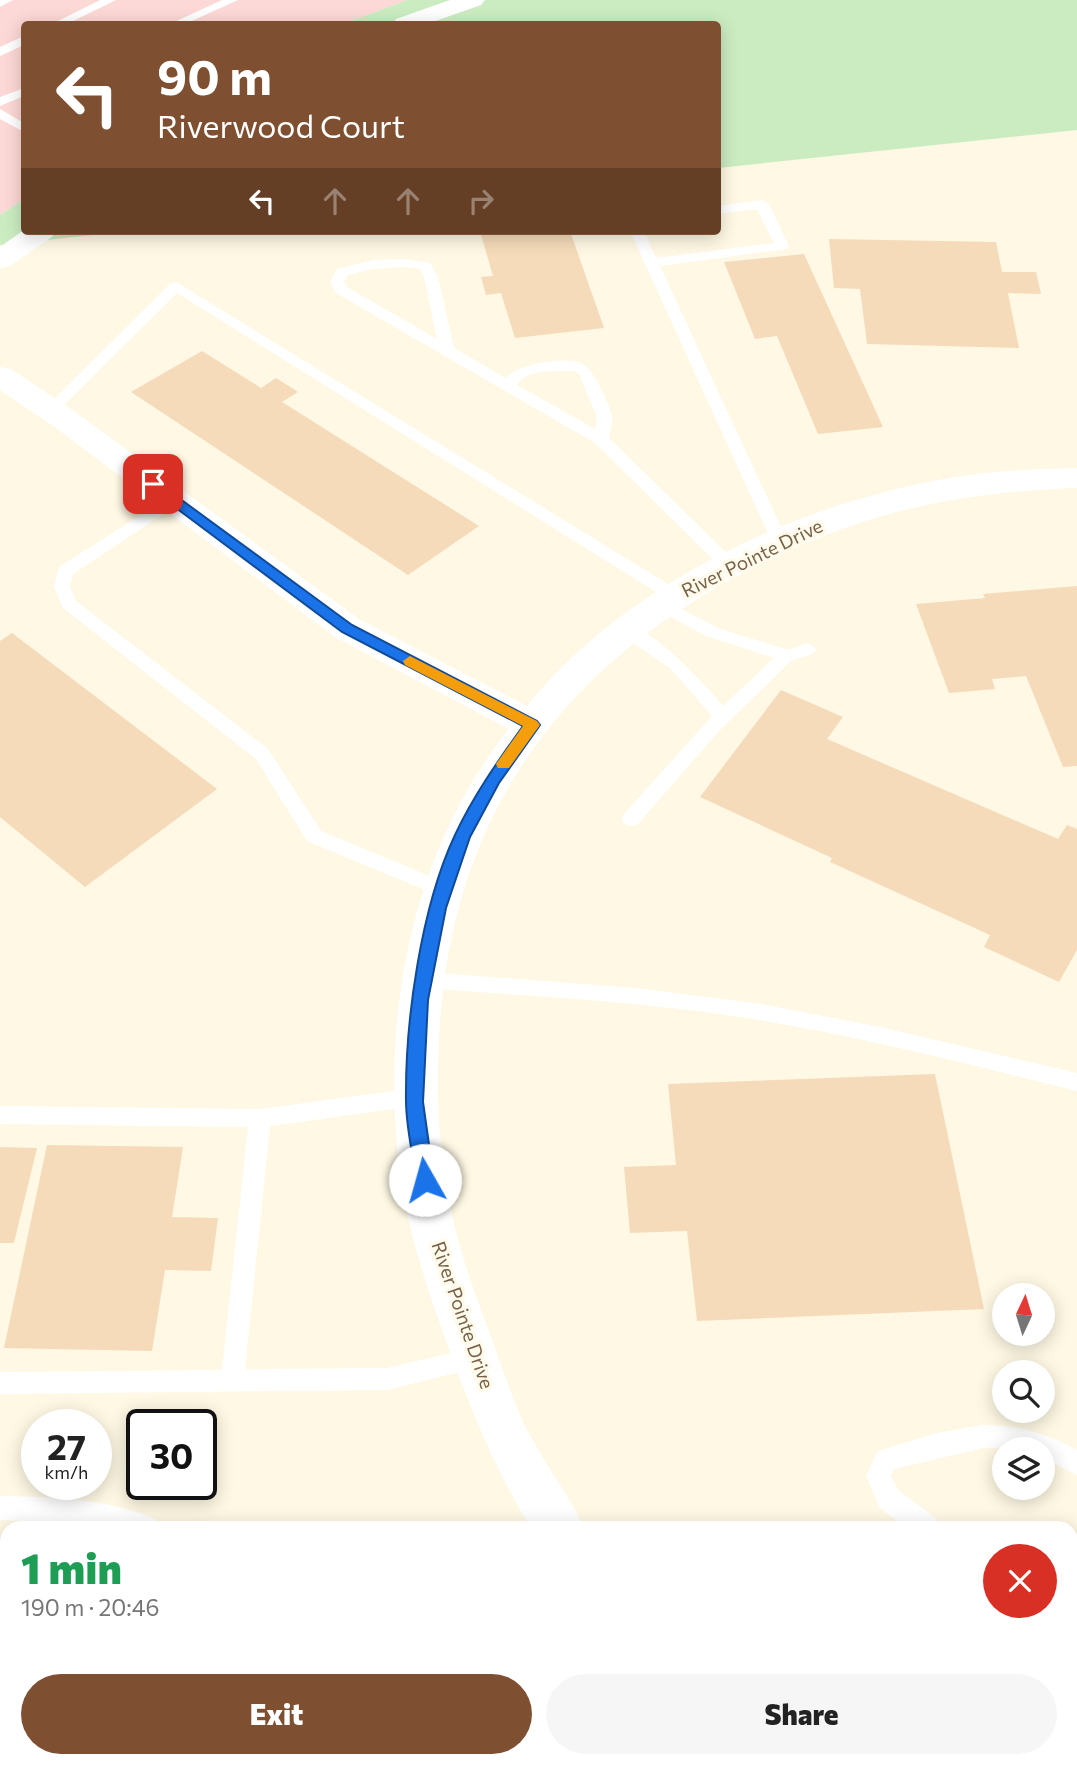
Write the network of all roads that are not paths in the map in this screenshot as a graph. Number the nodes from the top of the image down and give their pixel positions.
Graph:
1 (7, 0) edge
2 (110, 0) edge
3 (232, 0) edge
4 (473, 0) edge
5 (0, 3) edge
6 (64, 21) edge
7 (183, 21) edge
8 (414, 21) edge
9 (21, 41) edge
10 (0, 51) edge
11 (21, 93) edge
12 (0, 102) edge
13 (0, 113) edge
14 (21, 126) edge
15 (721, 210) edge
16 (36, 235) edge
17 (639, 235) edge
18 (0, 260) edge
19 (652, 263) junction
20 (447, 351) junction
21 (0, 376) edge
22 (509, 386) junction
23 (51, 410) junction
24 (601, 439) junction
25 (1077, 478) edge
26 (174, 499) junction
27 (779, 540) junction
28 (729, 565) junction
29 (668, 600) junction
30 (626, 630) junction
31 (808, 649) dead end
32 (788, 656) junction
33 (723, 718) junction
34 (532, 725) junction
35 (631, 819) dead end
36 (444, 890) junction
37 (424, 980) junction
38 (1077, 1082) edge
39 (415, 1097) junction
40 (0, 1115) edge
41 (260, 1118) junction
42 (476, 1358) junction
43 (232, 1381) junction
44 (0, 1383) edge
45 (1077, 1463) edge
46 (0, 1508) edge
47 (130, 1521) edge
48 (555, 1521) edge
49 (919, 1521) edge

1 - 5 lane
2 - 6 lane
3 - 7 lane
4 - 8 street
9 - 10 lane
11 - 12 lane
13 - 14 lane
15 - 19 lane
16 - 18 street
17 - 19 lane
19 - 27 lane
20 - 20 lane
20 - 22 lane
21 - 23 street
22 - 24 lane
22 - 24 lane
23 - 26 street
23 - 29 lane
24 - 28 lane
25 - 27 street, River Pointe Drive
26 - 34 street
26 - 36 lane
27 - 28 street, River Pointe Drive
28 - 29 street, River Pointe Drive
29 - 30 street, River Pointe Drive
29 - 32 lane
30 - 33 lane
30 - 34 street, River Pointe Drive
31 - 32 lane
32 - 33 lane
33 - 35 lane
34 - 36 street, River Pointe Drive
36 - 37 street, River Pointe Drive
37 - 38 lane
37 - 39 street, River Pointe Drive
39 - 41 lane
39 - 42 street, River Pointe Drive
40 - 41 lane
41 - 43 lane
42 - 43 lane
42 - 48 street, River Pointe Drive
43 - 44 lane
45 - 49 lane
46 - 47 lane

